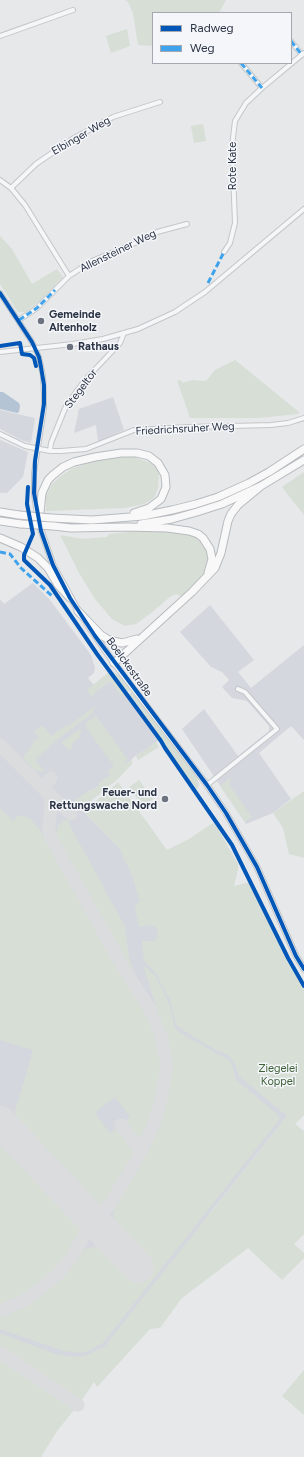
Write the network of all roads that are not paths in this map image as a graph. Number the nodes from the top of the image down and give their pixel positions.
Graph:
1 (73, 10) dead end
2 (0, 36) edge
3 (292, 42) edge
4 (303, 54) edge
5 (292, 63) edge
6 (242, 64) edge
7 (291, 64) edge
8 (262, 88) junction
9 (160, 102) dead end
10 (0, 180) edge
11 (10, 188) junction
12 (304, 209) edge
13 (187, 224) dead end
14 (224, 252) dead end
15 (69, 276) junction
16 (0, 293) edge
17 (19, 320) junction
18 (124, 333) junction
19 (35, 348) junction
20 (0, 352) edge
21 (304, 418) edge
22 (0, 434) edge
23 (37, 449) junction
24 (304, 449) edge
25 (50, 451) junction
26 (304, 460) edge
27 (261, 486) junction
28 (0, 512) edge
29 (123, 517) junction
30 (0, 521) edge
31 (39, 524) junction
32 (127, 526) junction
33 (0, 538) edge
34 (204, 580) junction
35 (70, 598) junction
36 (78, 611) junction
37 (140, 638) junction
38 (114, 663) junction
39 (238, 689) dead end
40 (207, 786) junction
41 (304, 969) edge

1 - 2 street
3 - 4 street, Rote Kate
4 - 5 street, Rote Kate
6 - 8 street
7 - 8 street, Rote Kate
8 - 14 street, Rote Kate
9 - 11 street, Elbinger Weg
10 - 11 street
11 - 15 street
12 - 18 street
13 - 15 street, Allensteiner Weg
15 - 17 street, Allensteiner Weg
16 - 17 street, Boelckestraße
17 - 19 street, Boelckestraße
18 - 19 street
18 - 25 street, Stegeltor
19 - 20 street
19 - 23 street, Boelckestraße
21 - 25 street, Friedrichsruher Weg
22 - 23 street, Friedrichsruher Weg
23 - 25 street, Friedrichsruher Weg
23 - 31 street, Boelckestraße
24 - 29 highway
26 - 27 highway
27 - 32 highway
27 - 34 highway
28 - 29 highway, bridge
29 - 31 highway
30 - 32 highway, bridge
31 - 35 street, Boelckestraße
32 - 34 highway
33 - 35 highway
34 - 37 highway
35 - 36 street, Boelckestraße
36 - 37 highway
36 - 38 street, Boelckestraße
37 - 38 highway
38 - 40 street, Boelckestraße
39 - 40 street
40 - 41 street, Boelckestraße

